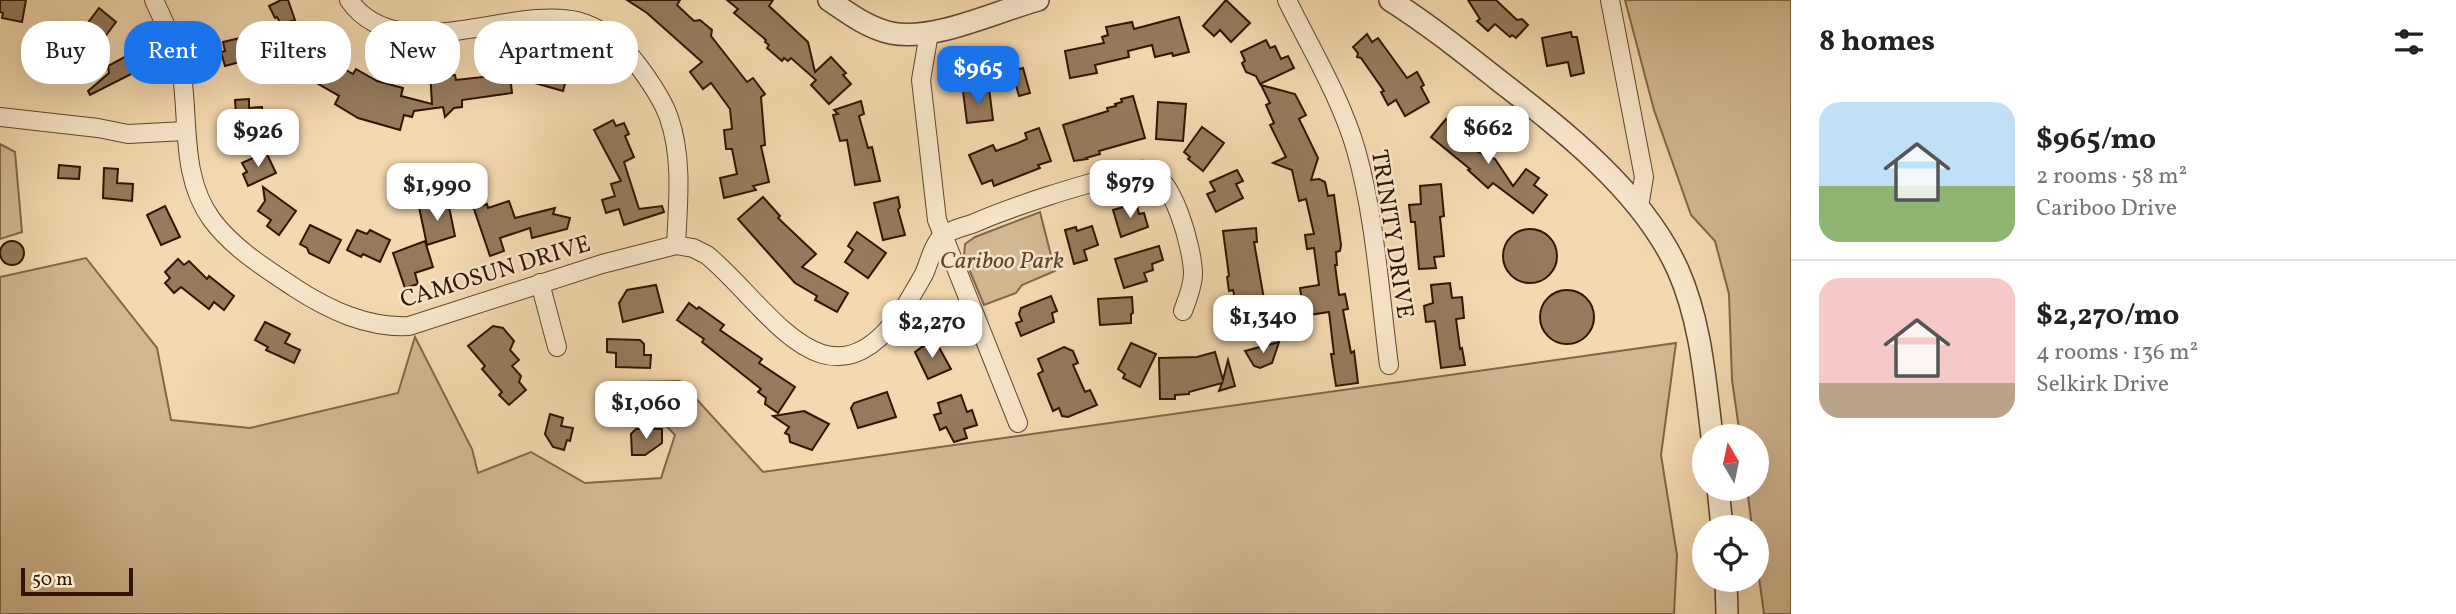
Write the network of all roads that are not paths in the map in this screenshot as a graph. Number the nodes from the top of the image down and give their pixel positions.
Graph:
1 (154, 0) edge
2 (349, 0) edge
3 (829, 0) edge
4 (1287, 0) edge
5 (1392, 0) edge
6 (1610, 0) edge
7 (1026, 2) edge
8 (929, 33) junction
9 (0, 117) edge
10 (185, 131) junction
11 (1639, 207) junction
12 (942, 237) junction
13 (676, 245) junction
14 (540, 283) junction
15 (1183, 311) dead end
16 (557, 347) dead end
17 (1390, 365) dead end
18 (1018, 423) dead end
19 (1710, 424) edge
20 (1726, 592) edge
21 (1727, 614) edge

1 - 10 street, CAMOSUN DRIVE
2 - 13 street
3 - 8 street
4 - 17 street, TRINITY DRIVE
5 - 11 street
6 - 11 street
7 - 8 street
8 - 12 street
9 - 10 street
10 - 14 street, CAMOSUN DRIVE
11 - 19 street
12 - 13 street
12 - 15 street
12 - 18 street
13 - 14 street, CAMOSUN DRIVE
14 - 16 street
20 - 21 street

